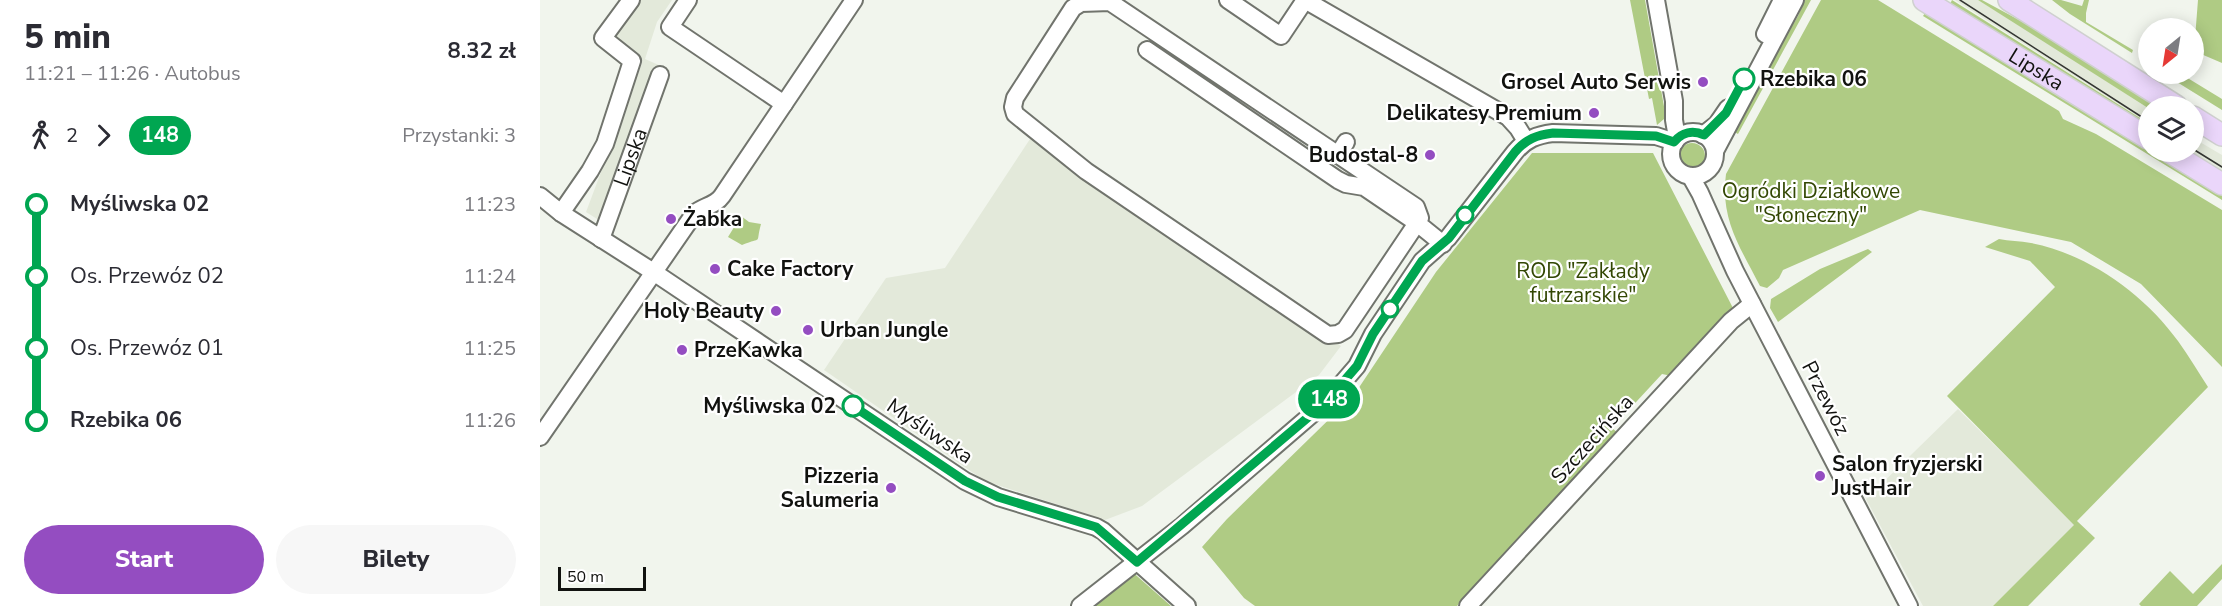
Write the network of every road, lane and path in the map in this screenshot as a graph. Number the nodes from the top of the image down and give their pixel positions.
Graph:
1 (631, 0) edge
2 (688, 0) edge
3 (854, 0) edge
4 (1228, 0) edge
5 (1305, 0) edge
6 (1656, 0) edge
7 (1782, 0) edge
8 (1795, 0) edge
9 (1924, 0) edge
10 (2009, 0) edge
11 (1111, 1) edge
12 (1147, 50) dead end
13 (1212, 70) junction
14 (660, 75) dead end
15 (1201, 86) junction
16 (2160, 96) edge
17 (784, 104) junction
18 (2204, 124) edge
19 (2138, 132) edge
20 (2222, 135) edge
21 (1683, 140) junction
22 (1526, 141) junction
23 (1715, 151) junction
24 (2186, 162) edge
25 (1698, 175) junction
26 (2222, 184) edge
27 (540, 196) edge
28 (561, 213) junction
29 (1417, 223) junction
30 (601, 239) junction
31 (1443, 244) junction
32 (655, 273) junction
33 (1752, 304) junction
34 (540, 437) edge
35 (1137, 562) junction
36 (1080, 606) edge
37 (1187, 606) edge
38 (1467, 606) edge
39 (1909, 606) edge

1 - 28 street
2 - 17 street
3 - 17 street
4 - 5 street
5 - 22 street
6 - 21 street
7 - 21 street
8 - 23 street
9 - 19 main road, Lipska
10 - 16 main road
11 - 13 street
11 - 29 street
12 - 15 street
13 - 15 street
13 - 29 street
14 - 30 street, Lipska
15 - 29 street
17 - 32 street
18 - 20 main road
21 - 22 street
21 - 23 street
21 - 25 street
22 - 31 street
23 - 25 street
24 - 26 main road
25 - 33 street, Przewóz
27 - 28 street, Myśliwska
28 - 30 street, Myśliwska
29 - 31 street
30 - 32 street, Myśliwska
31 - 35 street
32 - 34 street
32 - 35 street, Myśliwska
33 - 38 street, Szczecińska
33 - 39 street, Przewóz
35 - 36 street
35 - 37 street, Myśliwska

